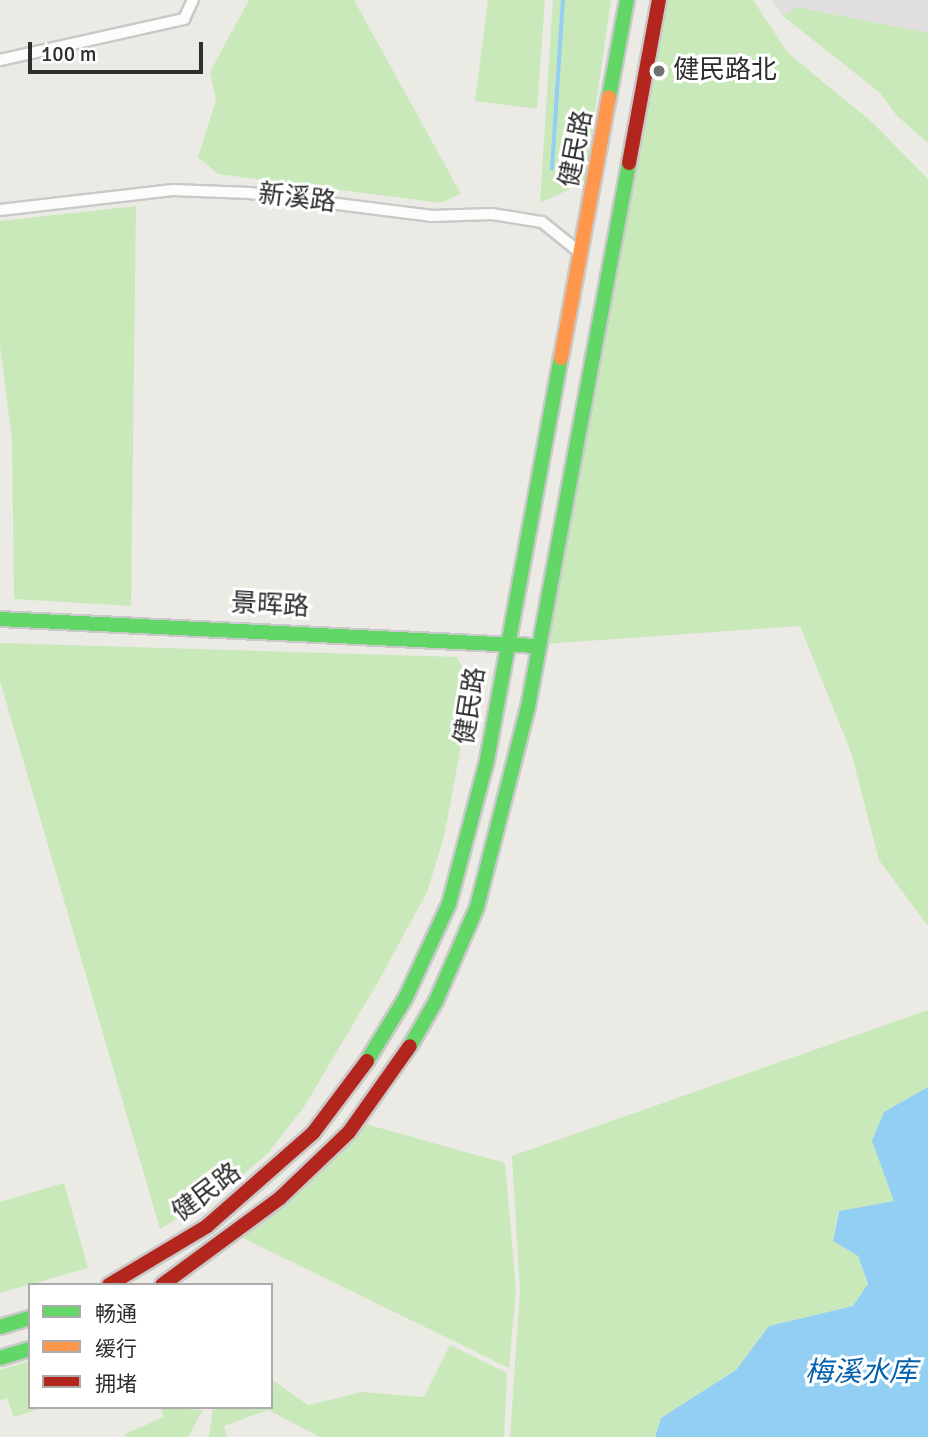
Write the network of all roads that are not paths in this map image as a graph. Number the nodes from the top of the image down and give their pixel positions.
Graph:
1 (193, 0) edge
2 (627, 0) edge
3 (659, 0) edge
4 (0, 60) edge
5 (0, 210) edge
6 (582, 254) junction
7 (0, 619) edge
8 (507, 644) junction
9 (537, 646) junction
10 (112, 1283) edge
11 (165, 1283) edge
12 (28, 1319) edge
13 (0, 1327) edge
14 (28, 1350) edge
15 (0, 1358) edge

1 - 4 street
2 - 6 main road, 健民路
3 - 9 main road, 健民路
5 - 6 street, 新溪路
6 - 8 main road, 健民路
7 - 8 main road, 景晖路
8 - 9 main road, 景晖路
8 - 10 main road, 健民路
9 - 11 main road, 健民路
12 - 13 main road
14 - 15 main road

